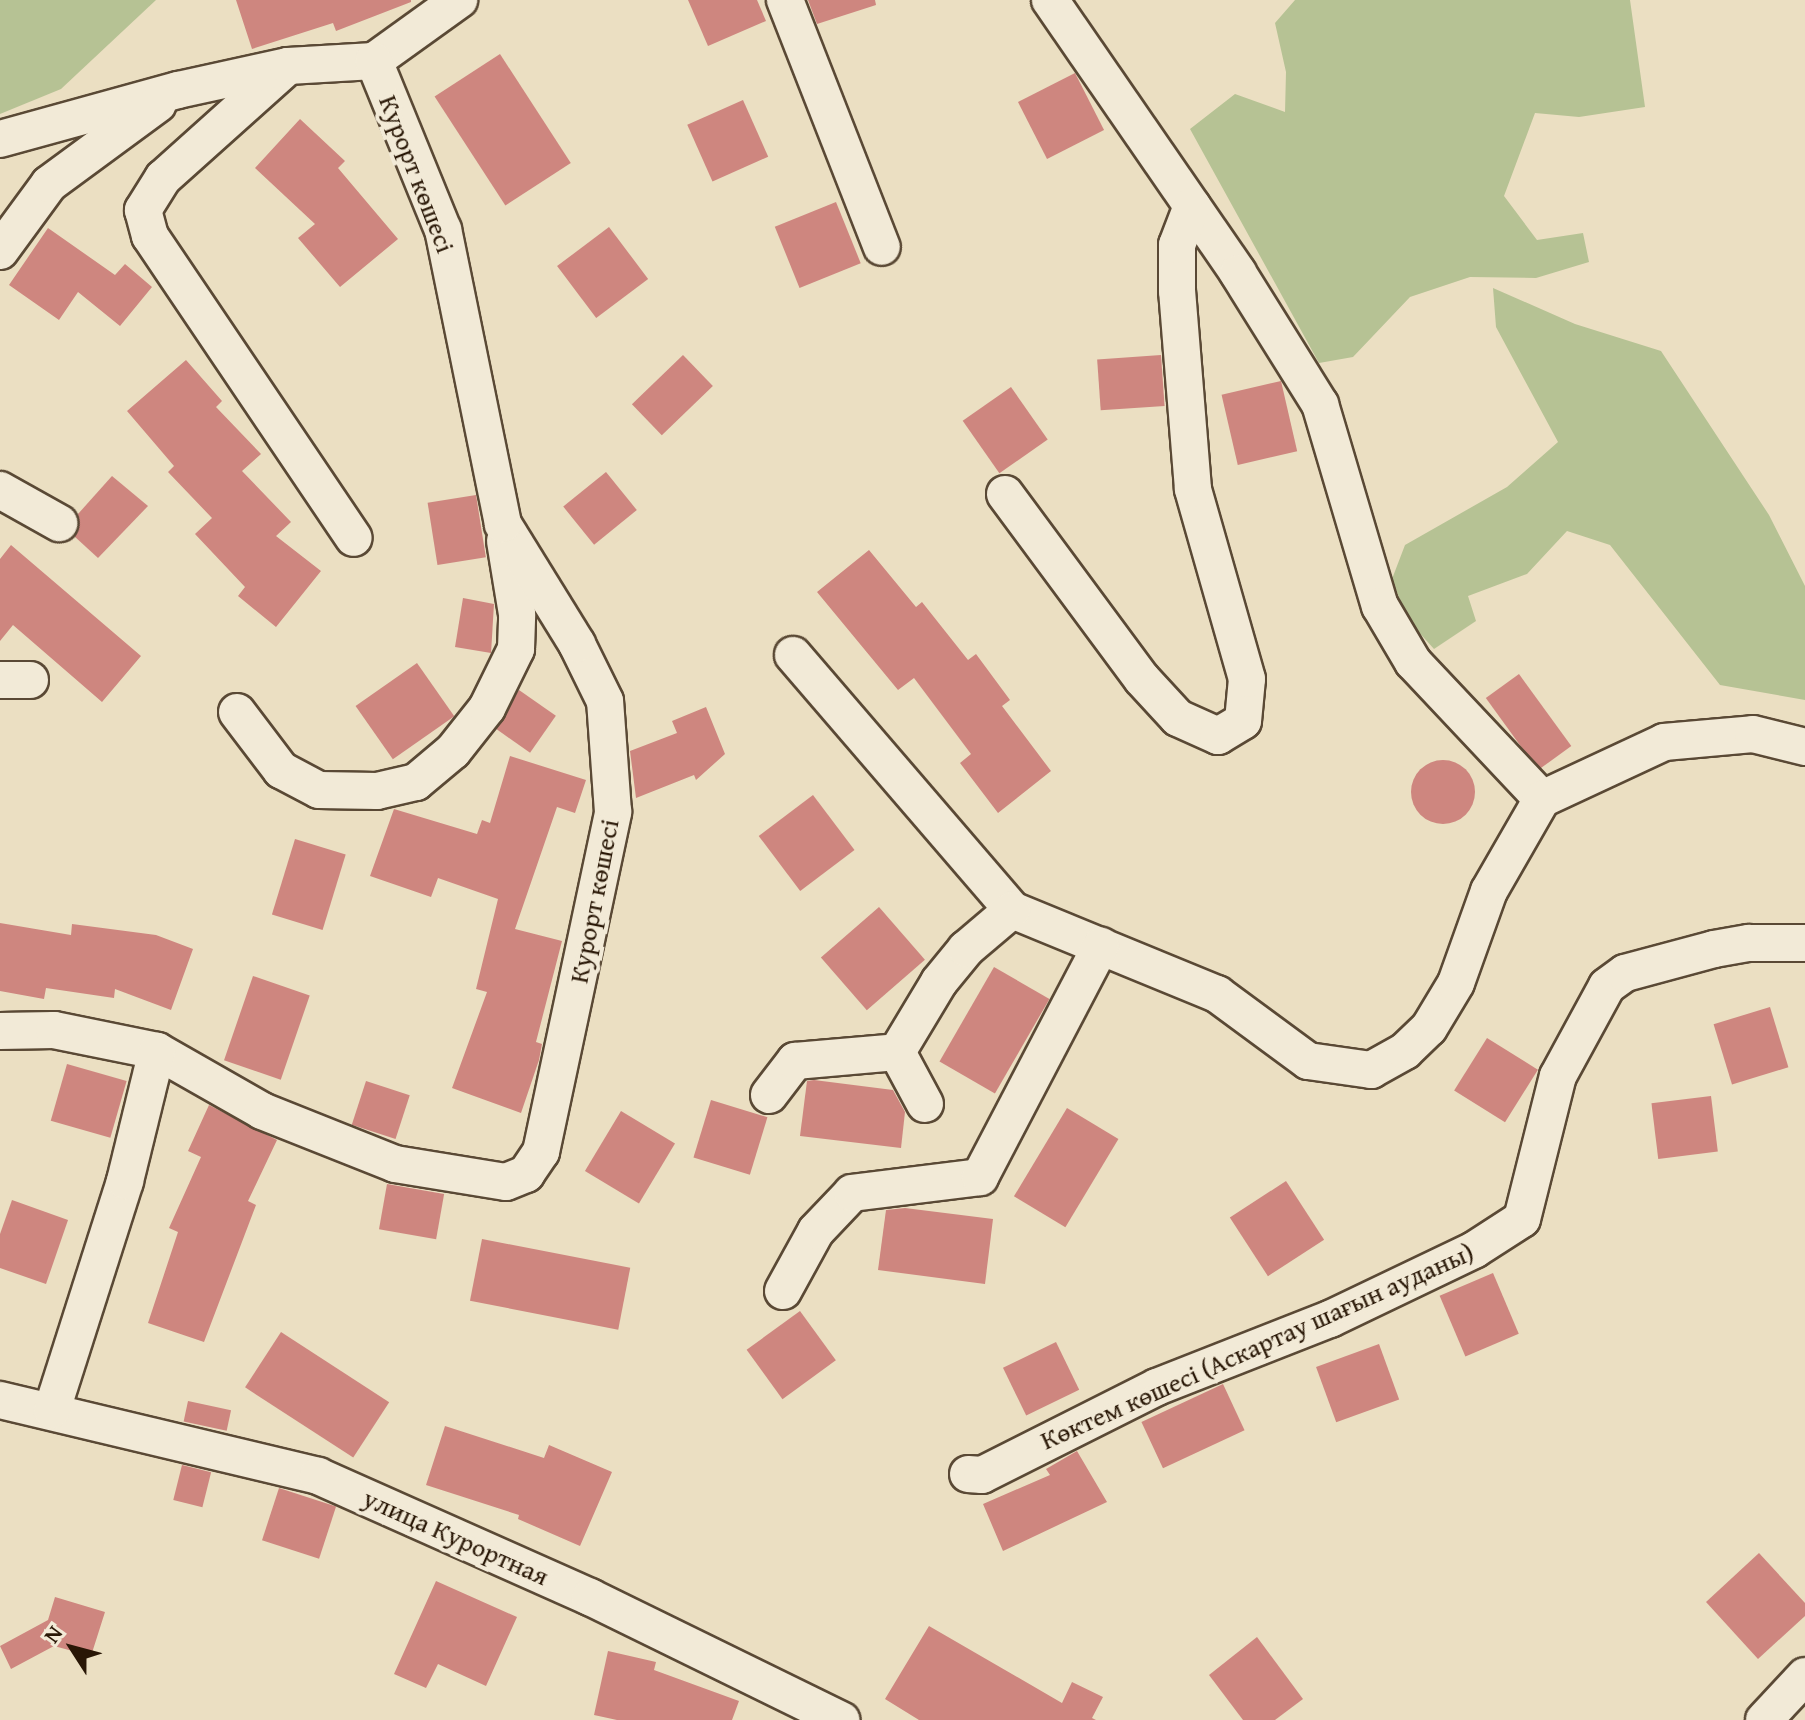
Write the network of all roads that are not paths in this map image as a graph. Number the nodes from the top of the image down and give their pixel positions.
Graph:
1 (459, 0) edge
2 (785, 0) edge
3 (1050, 0) edge
4 (374, 61) junction
5 (288, 66) junction
6 (178, 90) junction
7 (0, 139) edge
8 (1192, 206) junction
9 (882, 247) dead end
10 (0, 251) edge
11 (0, 490) edge
12 (1005, 494) dead end
13 (59, 523) dead end
14 (503, 524) junction
15 (354, 538) dead end
16 (793, 655) dead end
17 (237, 712) dead end
18 (1805, 747) edge
19 (1542, 799) junction
20 (1012, 910) junction
21 (1805, 943) edge
22 (1101, 946) junction
23 (0, 1031) edge
24 (157, 1051) junction
25 (897, 1052) junction
26 (769, 1095) dead end
27 (925, 1104) dead end
28 (783, 1291) dead end
29 (0, 1400) edge
30 (52, 1410) junction
31 (968, 1474) dead end
32 (1805, 1676) edge
33 (841, 1720) edge
34 (1764, 1720) edge

1 - 4 street, Курорт көшесі
2 - 9 street
3 - 8 street
4 - 5 street, Курорт көшесі
4 - 14 street, Курорт көшесі
5 - 6 street, Курорт көшесі
5 - 15 street
6 - 7 street, Курорт көшесі
6 - 10 street
8 - 12 street
8 - 19 street
11 - 13 street
14 - 17 street
14 - 24 street, Курорт көшесі
16 - 20 street
18 - 19 street
19 - 22 street
20 - 22 street
20 - 25 street
21 - 31 street, Көктем көшесі (Аскартау шағын ауданы)
22 - 28 street
23 - 24 street, Курорт көшесі
24 - 30 street
25 - 26 street
25 - 27 street
29 - 30 street
30 - 33 street, улица Курортная
32 - 34 street

